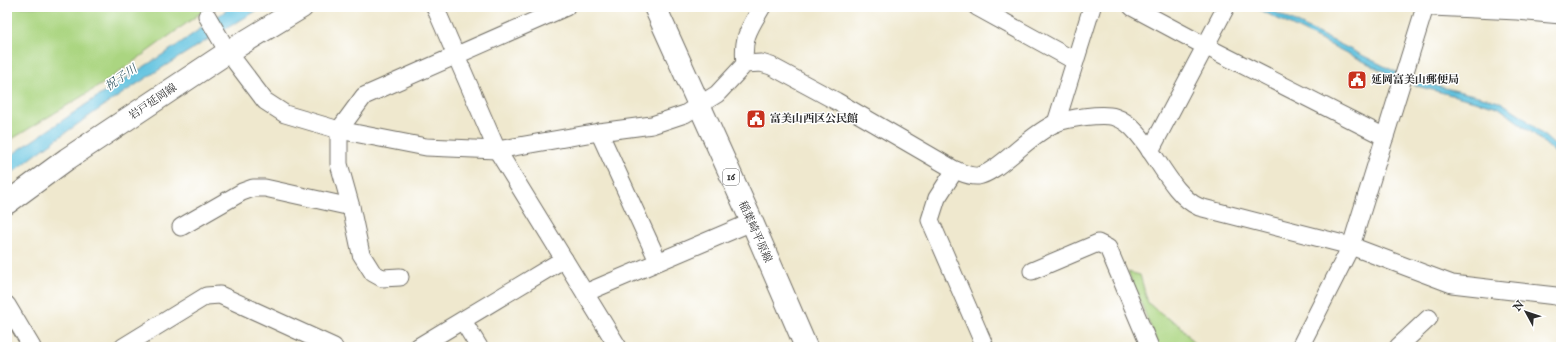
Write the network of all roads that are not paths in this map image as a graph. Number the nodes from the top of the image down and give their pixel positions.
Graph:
1 (302, 7) edge
2 (435, 7) edge
3 (566, 7) edge
4 (655, 7) edge
5 (762, 7) edge
6 (977, 7) edge
7 (1092, 7) edge
8 (1132, 7) edge
9 (1226, 7) edge
10 (1425, 7) edge
11 (1432, 7) edge
12 (1561, 15) edge
13 (207, 16) dead end
14 (1205, 46) junction
15 (228, 52) junction
16 (456, 55) junction
17 (1075, 61) junction
18 (745, 64) junction
19 (699, 104) junction
20 (1056, 123) junction
21 (339, 130) junction
22 (600, 132) junction
23 (1386, 137) junction
24 (497, 150) junction
25 (1150, 151) junction
26 (955, 170) junction
27 (7, 203) edge
28 (351, 208) junction
29 (752, 222) junction
30 (181, 227) dead end
31 (1351, 246) junction
32 (564, 259) junction
33 (658, 261) junction
34 (1032, 271) dead end
35 (400, 277) dead end
36 (585, 293) junction
37 (1561, 298) edge
38 (7, 305) edge
39 (1429, 318) dead end
40 (463, 321) junction
41 (1144, 345) edge
42 (32, 347) edge
43 (123, 347) edge
44 (334, 347) edge
45 (418, 347) edge
46 (479, 347) edge
47 (618, 347) edge
48 (806, 347) edge
49 (986, 347) edge
50 (1300, 347) edge
51 (1398, 347) edge

1 - 15 main road, 岩戸延岡線
2 - 16 street
3 - 16 street
4 - 19 main road, 稲葉崎平原線 / 16
5 - 18 street
6 - 17 street
7 - 17 street
8 - 14 street
9 - 14 street
10 - 23 street
11 - 12 street
13 - 15 street
14 - 23 street
14 - 25 street
15 - 21 street
15 - 27 main road, 岩戸延岡線
16 - 21 street
16 - 24 street
17 - 20 street
18 - 19 street
18 - 26 street
19 - 22 street
19 - 29 main road, 稲葉崎平原線 / 16
20 - 25 street
20 - 26 street
21 - 24 street
21 - 28 street
22 - 24 street
22 - 33 street
23 - 31 street
24 - 32 street
25 - 31 street
26 - 49 street
28 - 30 street
28 - 35 street
29 - 33 street
29 - 48 main road, 稲葉崎平原線 / 16
31 - 37 street
31 - 50 street
32 - 36 street
32 - 40 street
33 - 36 street
34 - 41 street
36 - 47 street
38 - 42 street
39 - 51 street
40 - 45 street
40 - 46 street
43 - 44 street

